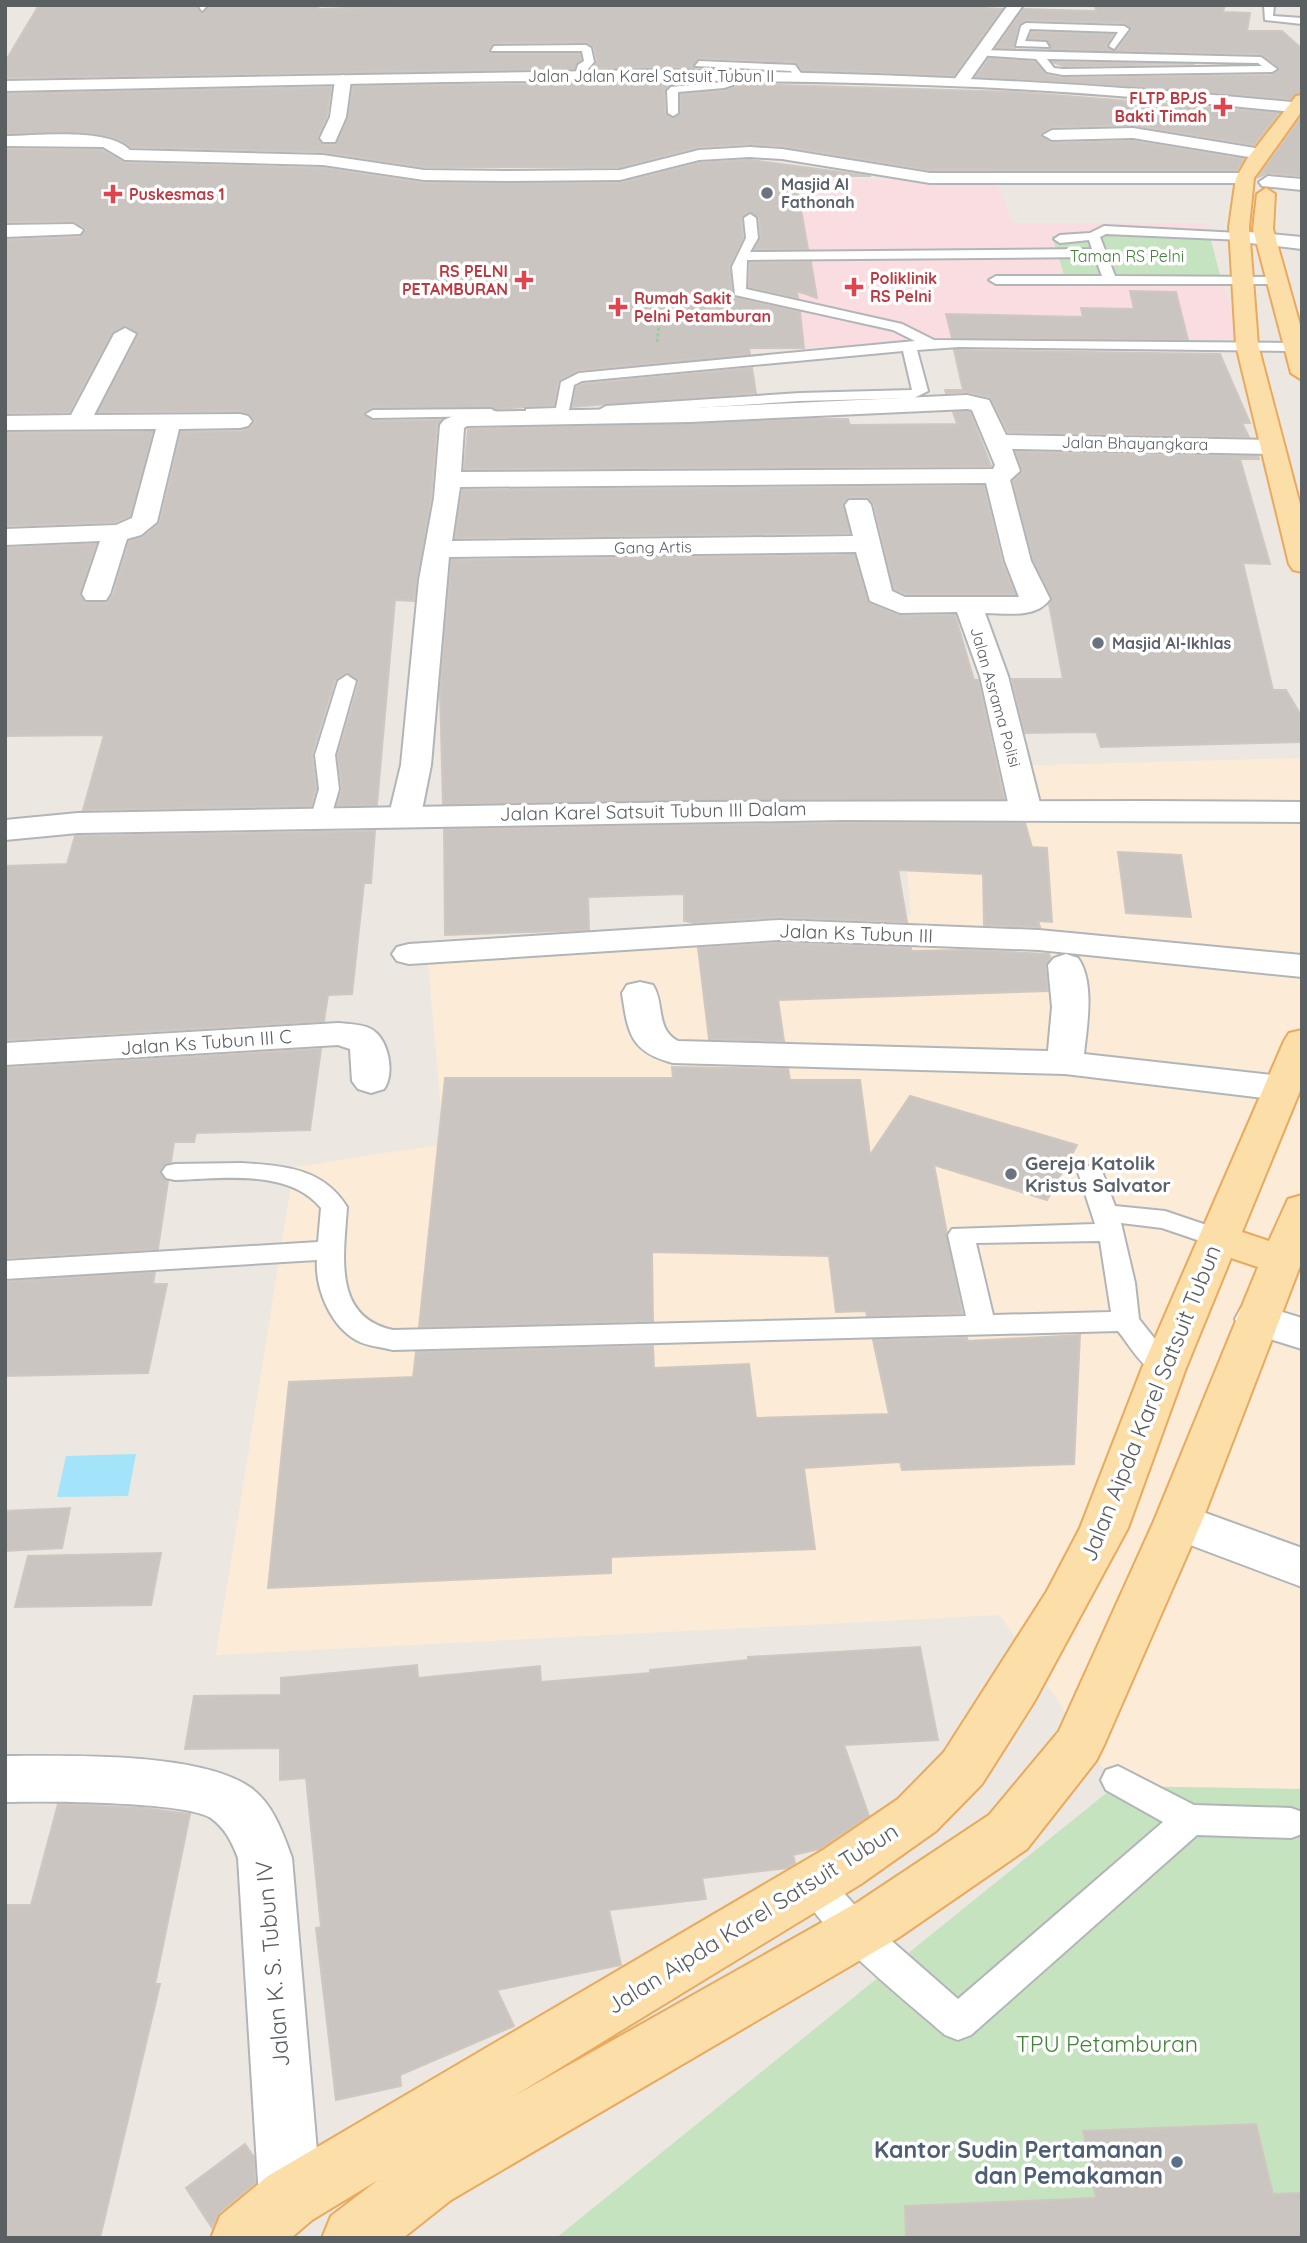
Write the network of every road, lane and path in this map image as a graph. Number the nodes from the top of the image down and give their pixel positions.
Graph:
1 (1016, 5) edge
2 (1269, 5) edge
3 (1302, 21) edge
4 (1001, 25) junction
5 (1026, 26) junction
6 (1019, 44) junction
7 (1114, 46) junction
8 (494, 49) dead end
9 (984, 49) junction
10 (703, 50) dead end
11 (1040, 56) junction
12 (1113, 58) junction
13 (696, 70) junction
14 (580, 75) junction
15 (753, 75) junction
16 (798, 76) junction
17 (343, 80) junction
18 (962, 80) junction
19 (5, 86) edge
20 (1300, 105) edge
21 (673, 113) dead end
22 (1052, 135) dead end
23 (330, 138) dead end
24 (5, 141) edge
25 (1261, 154) junction
26 (1279, 162) dead end
27 (1245, 178) junction
28 (1268, 181) junction
29 (1302, 185) edge
30 (750, 218) dead end
31 (73, 230) dead end
32 (5, 231) edge
33 (1093, 236) junction
34 (1239, 237) junction
35 (1265, 239) junction
36 (825, 240) dead end
37 (1012, 240) dead end
38 (1302, 243) edge
39 (1100, 253) junction
40 (741, 256) junction
41 (807, 256) junction
42 (864, 256) junction
43 (1113, 276) junction
44 (996, 280) dead end
45 (1242, 280) junction
46 (1275, 281) junction
47 (666, 301) dead end
48 (125, 334) dead end
49 (1296, 338) edge
50 (931, 344) junction
51 (1247, 345) junction
52 (909, 346) junction
53 (658, 367) junction
54 (1302, 373) edge
55 (563, 412) junction
56 (373, 414) dead end
57 (240, 421) dead end
58 (79, 422) junction
59 (5, 423) edge
60 (169, 423) junction
61 (997, 443) junction
62 (1273, 447) junction
63 (999, 476) junction
64 (447, 480) junction
65 (858, 505) dead end
66 (116, 533) junction
67 (5, 537) edge
68 (867, 544) junction
69 (439, 549) junction
70 (1302, 564) edge
71 (96, 594) dead end
72 (968, 604) junction
73 (347, 681) dead end
74 (1025, 807) junction
75 (1302, 812) edge
76 (405, 815) junction
77 (321, 817) junction
78 (5, 830) edge
79 (410, 954) dead end
80 (1066, 965) dead end
81 (1302, 966) edge
82 (640, 993) dead end
83 (1302, 1041) edge
84 (5, 1054) edge
85 (1065, 1063) junction
86 (370, 1081) dead end
87 (1280, 1088) junction
88 (175, 1172) dead end
89 (1091, 1172) dead end
90 (1302, 1208) edge
91 (1108, 1222) junction
92 (1218, 1238) junction
93 (331, 1250) junction
94 (1292, 1264) edge
95 (5, 1270) edge
96 (1125, 1321) junction
97 (982, 1326) junction
98 (1279, 1327) edge
99 (1164, 1368) junction
100 (1178, 1521) junction
101 (1302, 1568) edge
102 (5, 1779) edge
103 (1118, 1780) dead end
104 (1190, 1820) junction
105 (1291, 1823) dead end
106 (814, 1884) junction
107 (856, 1932) junction
108 (289, 2197) junction
109 (242, 2238) edge
110 (353, 2238) edge

1 - 4 street
2 - 3 lane
4 - 5 lane
4 - 9 street
5 - 6 lane
5 - 7 lane
6 - 7 lane
6 - 9 lane
7 - 12 lane
8 - 14 lane
9 - 11 lane
9 - 18 street
10 - 13 lane
11 - 12 lane
11 - 12 lane
13 - 14 street, Jalan Jalan Karel Satsuit Tubun II
13 - 15 street, Jalan Jalan Karel Satsuit Tubun II
13 - 16 lane
14 - 17 street, Jalan Jalan Karel Satsuit Tubun II
15 - 16 street, Jalan Jalan Karel Satsuit Tubun II
15 - 21 lane
16 - 18 street, Jalan Jalan Karel Satsuit Tubun II
17 - 19 street, Jalan Jalan Karel Satsuit Tubun II
17 - 23 street
18 - 20 street, Jalan Jalan Karel Satsuit Tubun II
20 - 25 main road
22 - 25 street
24 - 27 street
25 - 27 main road
26 - 28 main road
27 - 34 main road
28 - 29 street
28 - 35 main road
30 - 40 lane
31 - 32 street
33 - 34 lane
33 - 37 lane
33 - 39 lane
34 - 35 street
34 - 45 main road
35 - 38 street
35 - 46 main road
36 - 41 lane
39 - 42 lane
39 - 43 lane
40 - 41 lane
40 - 50 lane
41 - 42 lane
42 - 43 lane
43 - 44 lane
43 - 45 lane
45 - 46 lane
45 - 51 main road
46 - 49 main road
47 - 53 path
48 - 58 street
49 - 51 lane
49 - 54 main road
50 - 51 lane
50 - 52 lane
51 - 62 main road
52 - 53 lane
52 - 55 lane
53 - 55 lane
55 - 56 lane
57 - 60 street
58 - 59 street
58 - 60 street
60 - 66 street
61 - 62 street, Jalan Bhayangkara
61 - 63 street
61 - 64 street
62 - 70 main road
63 - 64 street
63 - 72 street
64 - 69 street
65 - 68 street, Jalan Asrama Polisi
66 - 67 street
66 - 71 street
68 - 69 street, Gang Artis
68 - 72 street, Jalan Asrama Polisi
69 - 76 street
72 - 74 street, Jalan Asrama Polisi
73 - 77 lane
74 - 75 street, Jalan Karel Satsuit Tubun III Dalam
74 - 76 street, Jalan Karel Satsuit Tubun III Dalam
76 - 77 street, Jalan Karel Satsuit Tubun III Dalam
77 - 78 street, Jalan Karel Satsuit Tubun III Dalam
79 - 81 street, Jalan Ks Tubun III
80 - 85 street
82 - 85 street
83 - 87 main road, Jalan Aipda Karel Satsuit Tubun
84 - 86 street, Jalan Ks Tubun III C
85 - 87 street
87 - 92 main road, Jalan Aipda Karel Satsuit Tubun
88 - 93 lane
89 - 91 lane
90 - 94 main road
91 - 92 lane
91 - 96 lane
91 - 97 lane
92 - 94 main road
92 - 99 main road, Jalan Aipda Karel Satsuit Tubun
93 - 95 lane
93 - 97 lane
94 - 98 main road
96 - 97 lane
96 - 99 lane
98 - 100 main road
99 - 106 main road, Jalan Aipda Karel Satsuit Tubun
100 - 101 street
100 - 107 main road
102 - 108 street, Jalan K. S. Tubun IV
103 - 104 lane
104 - 105 lane
104 - 107 lane
106 - 107 lane
106 - 108 main road, Jalan Aipda Karel Satsuit Tubun
107 - 110 main road
108 - 109 main road, Jalan Aipda Karel Satsuit Tubun

